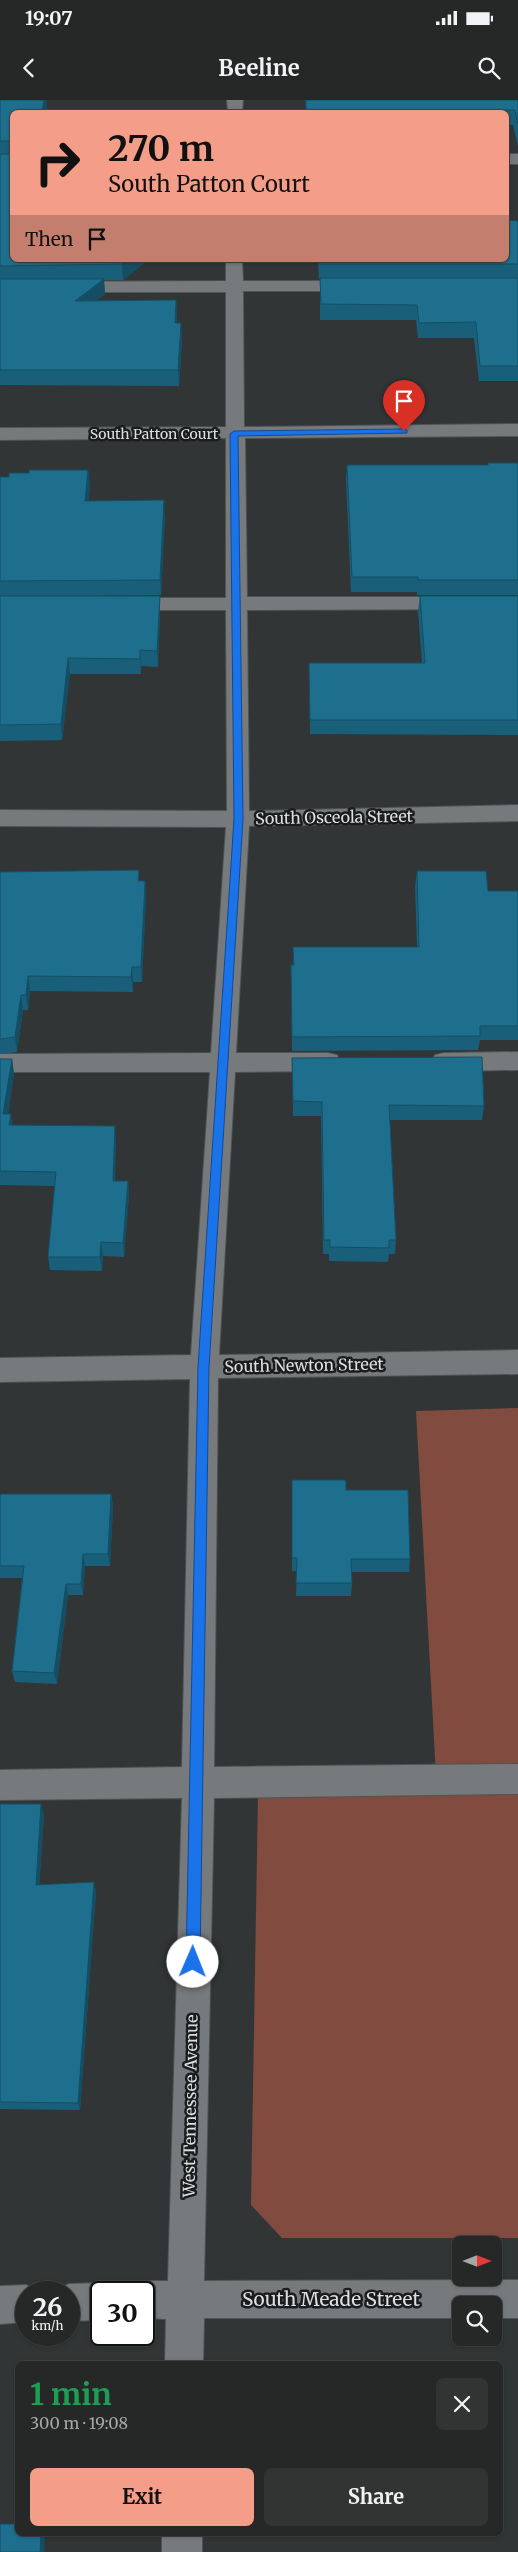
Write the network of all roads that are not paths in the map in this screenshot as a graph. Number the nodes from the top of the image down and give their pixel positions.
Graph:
1 (234, 262) edge
2 (371, 286) edge
3 (0, 287) edge
4 (234, 287) junction
5 (518, 430) edge
6 (0, 434) edge
7 (234, 434) junction
8 (518, 603) edge
9 (98, 604) edge
10 (236, 604) junction
11 (518, 813) edge
12 (0, 818) edge
13 (238, 819) junction
14 (223, 1062) junction
15 (351, 1062) edge
16 (420, 1062) edge
17 (518, 1062) edge
18 (0, 1063) edge
19 (518, 1362) edge
20 (204, 1367) junction
21 (0, 1370) edge
22 (518, 1779) edge
23 (198, 1784) junction
24 (0, 1785) edge
25 (185, 2299) junction
26 (518, 2299) edge
27 (155, 2300) edge
28 (15, 2304) edge
29 (0, 2305) edge
30 (184, 2361) edge
31 (182, 2536) edge
32 (182, 2552) edge

1 - 4 street, West Tennessee Avenue
2 - 4 street
3 - 4 street
4 - 7 street, West Tennessee Avenue
5 - 7 street, South Patton Court
6 - 7 street, South Patton Court
7 - 10 street, West Tennessee Avenue
8 - 10 street
9 - 10 street
10 - 13 street, West Tennessee Avenue
11 - 13 street, South Osceola Street
12 - 13 street, South Osceola Street
13 - 14 street, West Tennessee Avenue
14 - 15 street
14 - 18 street
14 - 20 street, West Tennessee Avenue
16 - 17 street
19 - 20 street, South Newton Street
20 - 21 street, South Newton Street
20 - 23 street, West Tennessee Avenue
22 - 23 street
23 - 24 street
23 - 25 street, West Tennessee Avenue
25 - 26 street, South Meade Street
25 - 27 street, South Meade Street
25 - 30 street, West Tennessee Avenue
28 - 29 street
31 - 32 street

